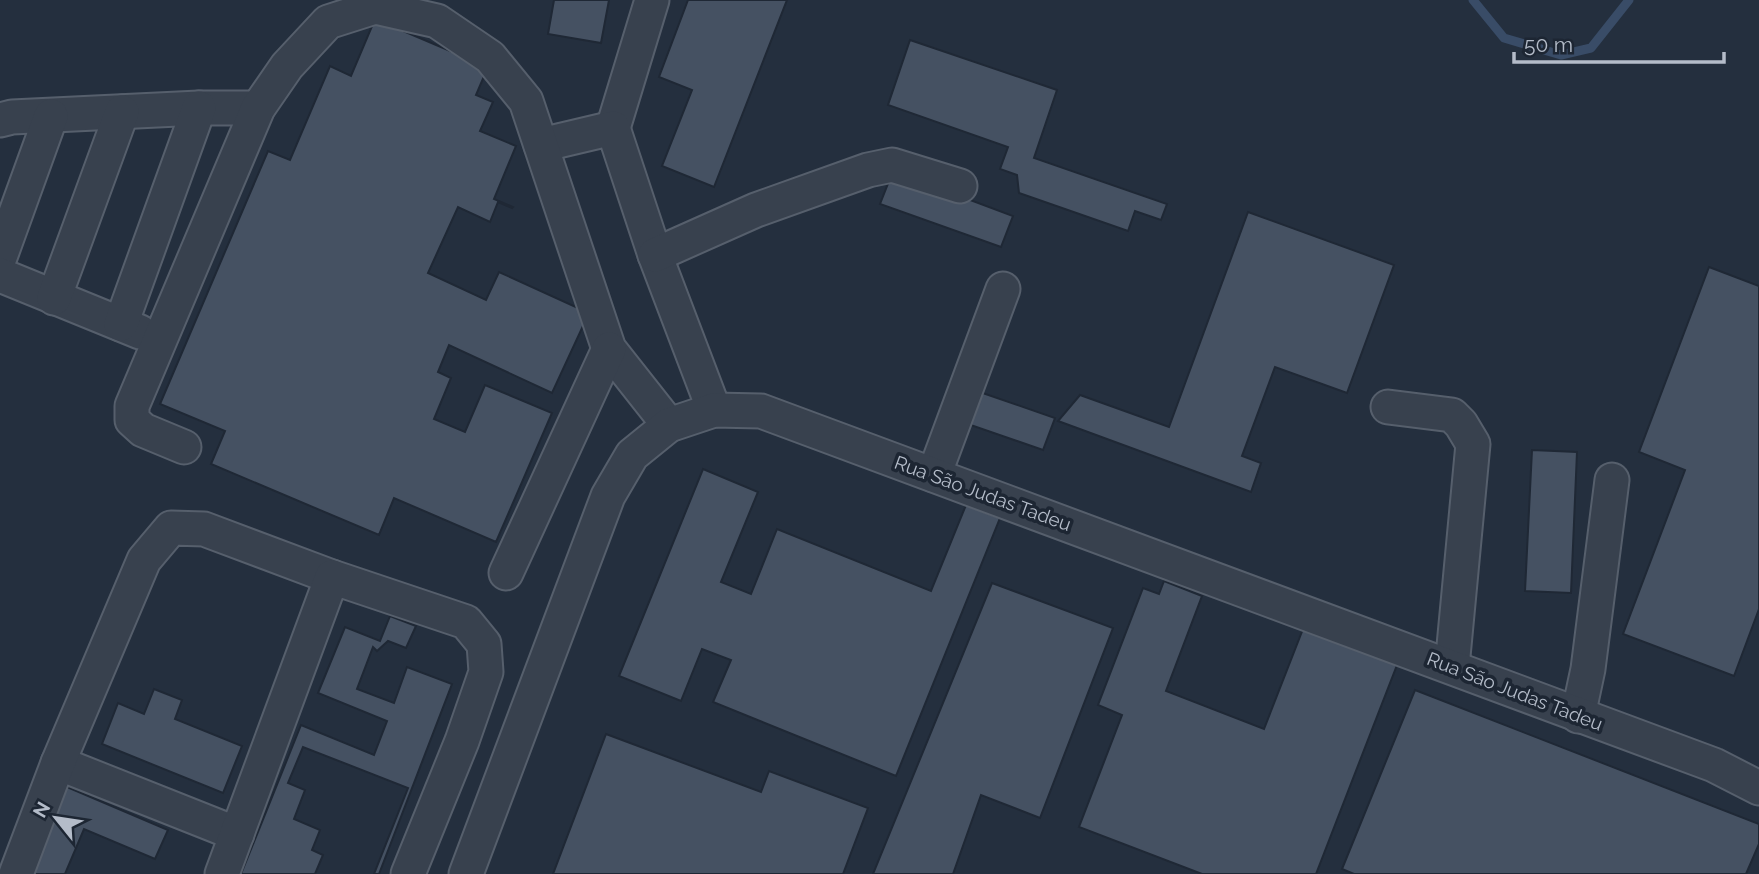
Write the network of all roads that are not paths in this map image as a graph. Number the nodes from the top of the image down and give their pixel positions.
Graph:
1 (652, 0) edge
2 (199, 108) junction
3 (258, 108) junction
4 (121, 112) junction
5 (51, 116) junction
6 (0, 120) edge
7 (613, 128) junction
8 (541, 145) junction
9 (960, 186) dead end
10 (655, 255) junction
11 (0, 257) edge
12 (0, 275) edge
13 (1003, 289) dead end
14 (54, 298) junction
15 (121, 324) junction
16 (161, 341) junction
17 (609, 349) junction
18 (1388, 407) dead end
19 (713, 410) junction
20 (669, 425) junction
21 (184, 447) dead end
22 (934, 475) junction
23 (1612, 480) dead end
24 (506, 573) dead end
25 (332, 577) junction
26 (1452, 667) junction
27 (1578, 716) junction
28 (58, 763) junction
29 (1759, 788) edge
30 (237, 834) junction
31 (16, 874) edge
32 (222, 874) edge
33 (408, 874) edge
34 (466, 874) edge

1 - 7 street
2 - 3 street
2 - 4 street
2 - 15 street
3 - 8 street
3 - 16 street
4 - 5 street
4 - 14 street
5 - 6 street
5 - 11 street
7 - 8 street
7 - 10 street
8 - 17 street
9 - 10 street
10 - 19 street
12 - 14 street
13 - 22 street
14 - 15 street
15 - 16 street
16 - 21 street
17 - 20 street
17 - 24 street
18 - 26 street
19 - 20 street, Rua São Judas Tadeu
19 - 22 street, Rua São Judas Tadeu
20 - 34 street, Rua São Judas Tadeu
22 - 26 street, Rua São Judas Tadeu
23 - 27 street
25 - 28 street
25 - 30 street
25 - 33 street
26 - 27 street, Rua São Judas Tadeu
27 - 29 street, Rua São Judas Tadeu
28 - 30 street
28 - 31 street
30 - 32 street

